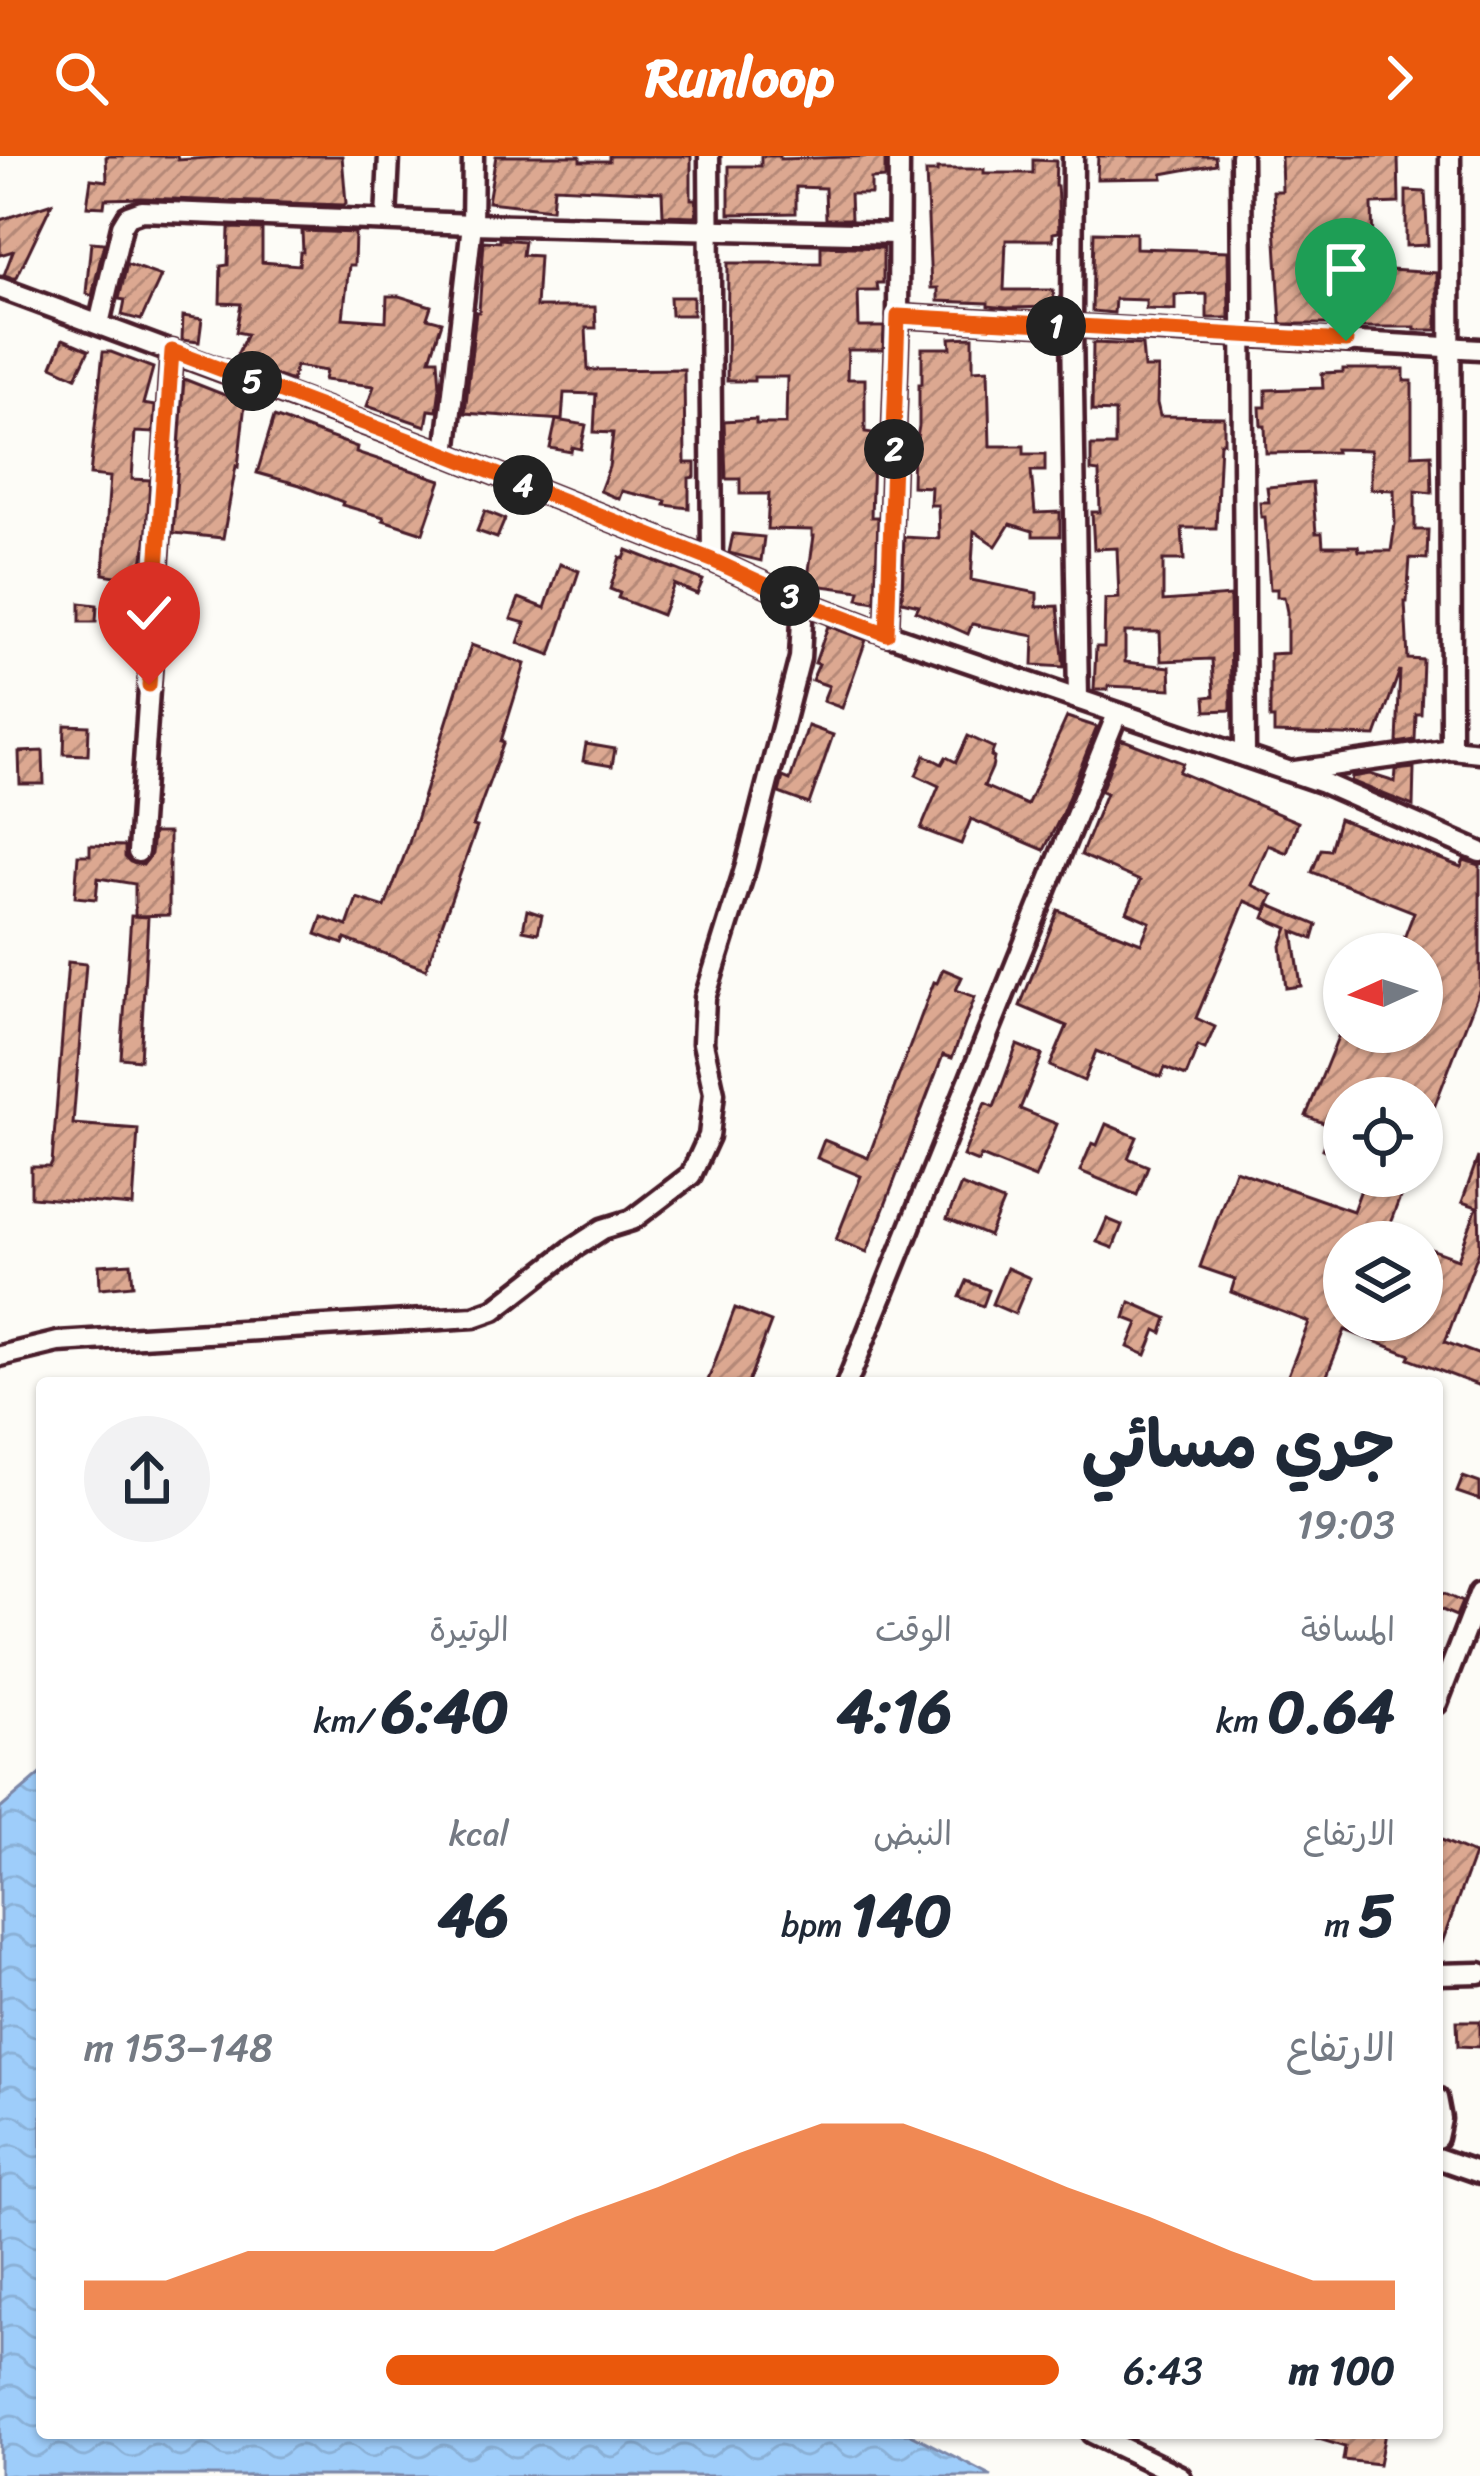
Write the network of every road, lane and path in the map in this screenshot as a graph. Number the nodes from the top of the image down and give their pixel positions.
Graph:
1 (389, 156) edge
2 (473, 156) edge
3 (709, 156) edge
4 (898, 156) edge
5 (1073, 156) edge
6 (1241, 156) edge
7 (1450, 156) edge
8 (386, 220) junction
9 (472, 224) junction
10 (708, 230) junction
11 (897, 234) junction
12 (0, 288) edge
13 (898, 316) junction
14 (99, 324) junction
15 (1072, 327) junction
16 (1241, 336) junction
17 (1449, 347) junction
18 (1480, 349) edge
19 (172, 351) junction
20 (446, 454) junction
21 (712, 560) junction
22 (803, 602) junction
23 (887, 634) junction
24 (1078, 699) junction
25 (1117, 714) junction
26 (1450, 749) junction
27 (1480, 752) edge
28 (1245, 756) junction
29 (1291, 772) junction
30 (138, 852) dead end
31 (1480, 852) edge
32 (0, 1356) edge
33 (849, 1377) edge
34 (1480, 1592) edge
35 (1443, 1688) edge
36 (1480, 1973) edge
37 (1443, 1974) edge
38 (1443, 2166) edge
39 (1480, 2173) edge
40 (1104, 2439) edge
41 (1180, 2476) edge

1 - 8 street
2 - 9 street
3 - 10 street
4 - 11 street
5 - 15 street
6 - 16 street
7 - 17 street
8 - 9 street
8 - 14 street
9 - 10 street
9 - 20 street
10 - 11 street
10 - 21 street
11 - 13 street
12 - 14 street
13 - 15 street
13 - 23 street
14 - 19 street
15 - 16 street
15 - 24 street
16 - 17 street
16 - 28 street
17 - 18 street
17 - 26 street
19 - 20 street
19 - 30 street
20 - 21 street
21 - 22 street
22 - 23 street
22 - 32 street
23 - 24 street
24 - 25 street
25 - 28 street
25 - 33 street
26 - 27 street
26 - 29 street
28 - 29 street
29 - 31 street
34 - 35 street
36 - 37 street
38 - 39 street
40 - 41 street

